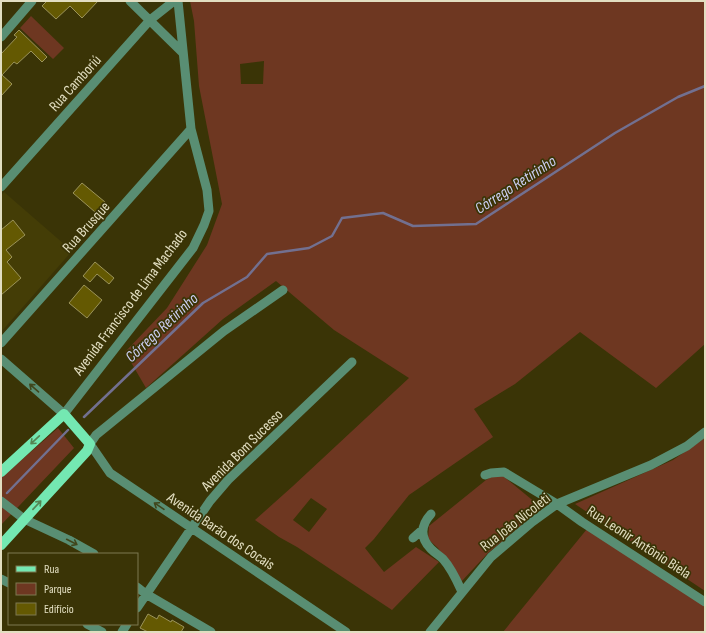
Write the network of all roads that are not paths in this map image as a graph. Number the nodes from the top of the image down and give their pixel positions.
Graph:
1 (32, 1) edge
2 (130, 1) edge
3 (174, 1) edge
4 (178, 1) edge
5 (150, 20) junction
6 (1, 37) edge
7 (183, 52) junction
8 (191, 129) junction
9 (1, 187) edge
10 (282, 290) dead end
11 (1, 343) edge
12 (1, 359) edge
13 (352, 362) dead end
14 (64, 414) junction
15 (705, 432) edge
16 (90, 444) junction
17 (1, 472) edge
18 (485, 475) dead end
19 (1, 501) edge
20 (558, 504) junction
21 (431, 514) dead end
22 (24, 519) junction
23 (191, 528) junction
24 (422, 530) junction
25 (413, 538) dead end
26 (1, 544) edge
27 (92, 553) edge
28 (138, 588) edge
29 (462, 592) junction
30 (146, 594) junction
31 (705, 602) edge
32 (138, 606) edge
33 (89, 625) edge
34 (102, 632) edge
35 (211, 632) edge
36 (346, 632) edge
37 (430, 632) edge

1 - 6 street
2 - 5 street
3 - 5 street, Rua Camboriú
4 - 7 street, Avenida Francisco de Lima Machado
5 - 7 street
5 - 9 street, Rua Camboriú
7 - 8 street, Avenida Francisco de Lima Machado
8 - 11 street, Rua Brusque
8 - 14 street, Avenida Francisco de Lima Machado
10 - 16 street
14 -> 12 street
13 - 23 street, Avenida Bom Sucesso
14 - 16 main road
14 -> 17 main road, Avenida Francisco de Lima Machado
15 - 20 street, Rua João Nicoleti
22 -> 16 main road
23 -> 16 street, Avenida Barão dos Cocais
18 - 20 street, Rua Leonir Antônio Biela
19 - 22 street
20 - 29 street, Rua João Nicoleti
20 - 31 street, Rua Leonir Antônio Biela
21 - 24 street
22 - 26 main road
22 -> 27 street
23 - 30 street, Avenida Bom Sucesso
23 - 36 street, Avenida Barão dos Cocais
24 - 25 street
24 - 29 street
28 - 30 street
29 - 37 street, Rua João Nicoleti
30 - 32 street, Avenida Bom Sucesso
30 - 35 street
33 - 34 street

